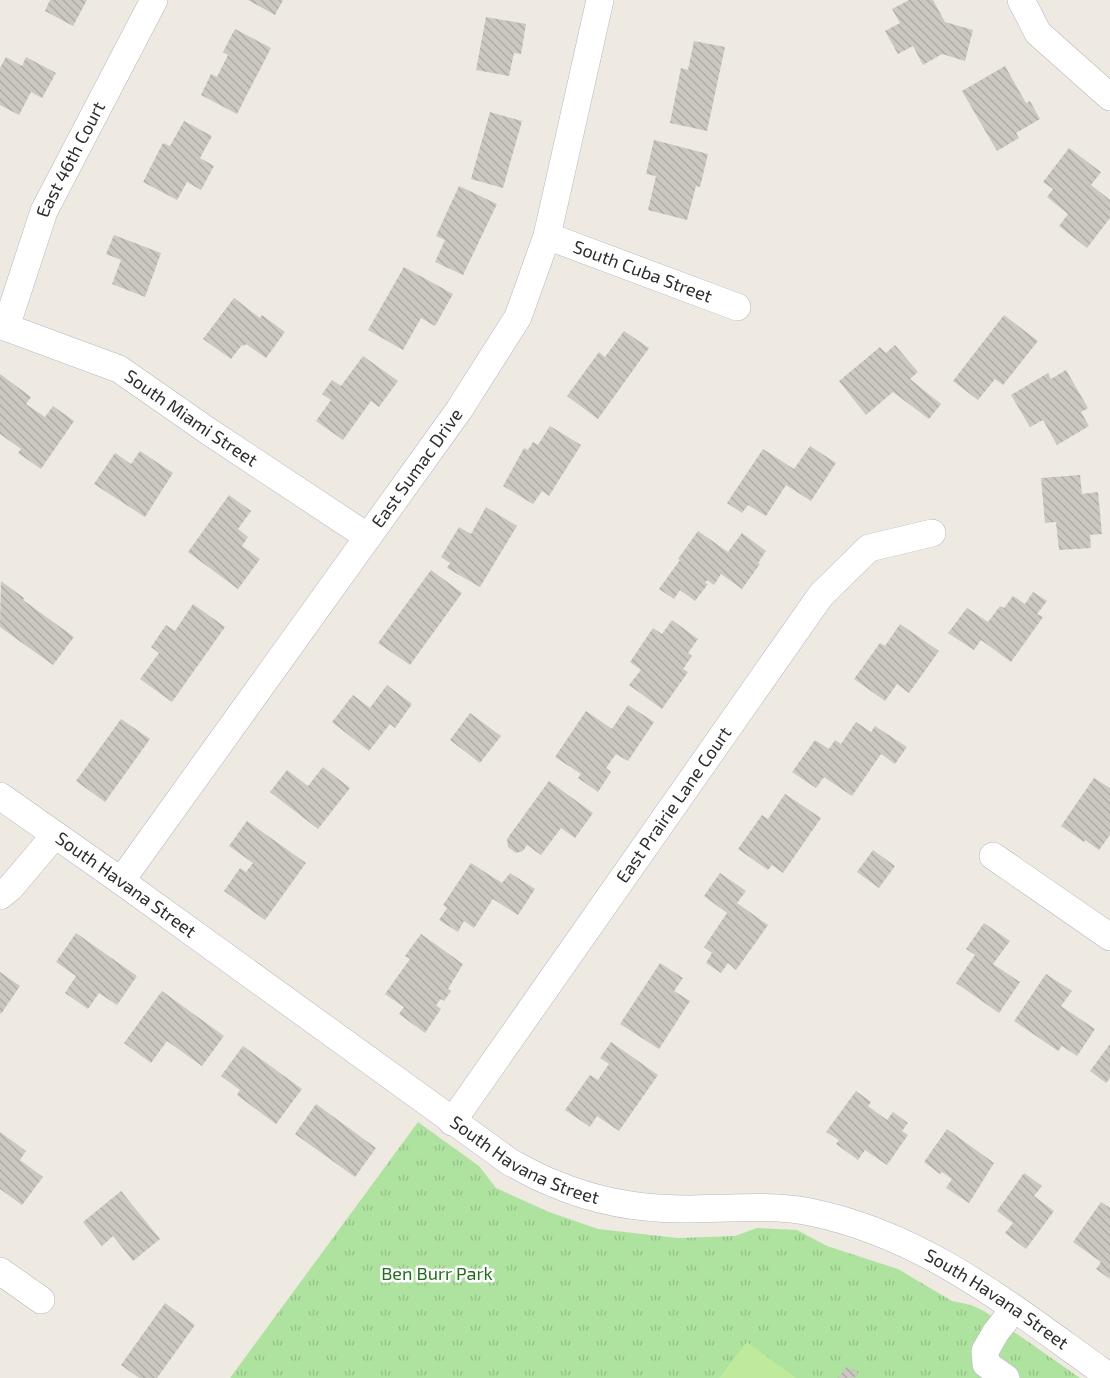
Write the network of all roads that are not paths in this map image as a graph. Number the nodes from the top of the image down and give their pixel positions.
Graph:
1 (154, 0) edge
2 (600, 0) edge
3 (1021, 0) edge
4 (1110, 97) edge
5 (547, 236) junction
6 (737, 307) dead end
7 (3, 326) edge
8 (932, 533) dead end
9 (368, 537) junction
10 (0, 796) edge
11 (55, 835) junction
12 (993, 856) dead end
13 (121, 881) junction
14 (0, 897) edge
15 (1110, 937) edge
16 (452, 1122) junction
17 (0, 1271) edge
18 (41, 1300) dead end
19 (1014, 1309) junction
20 (1110, 1377) edge
21 (1006, 1378) edge

1 - 7 street, East 46th Court
2 - 5 street, East Sumac Drive
3 - 4 street
5 - 6 street, South Cuba Street
5 - 9 street, East Sumac Drive
7 - 9 street, South Miami Street
8 - 16 street, East Prairie Lane Court
9 - 13 street, East Sumac Drive
10 - 11 street, South Havana Street
11 - 13 street, South Havana Street
11 - 14 street
12 - 15 street
13 - 16 street, South Havana Street
16 - 19 street, South Havana Street
17 - 18 street
19 - 20 street, South Havana Street
19 - 21 street

